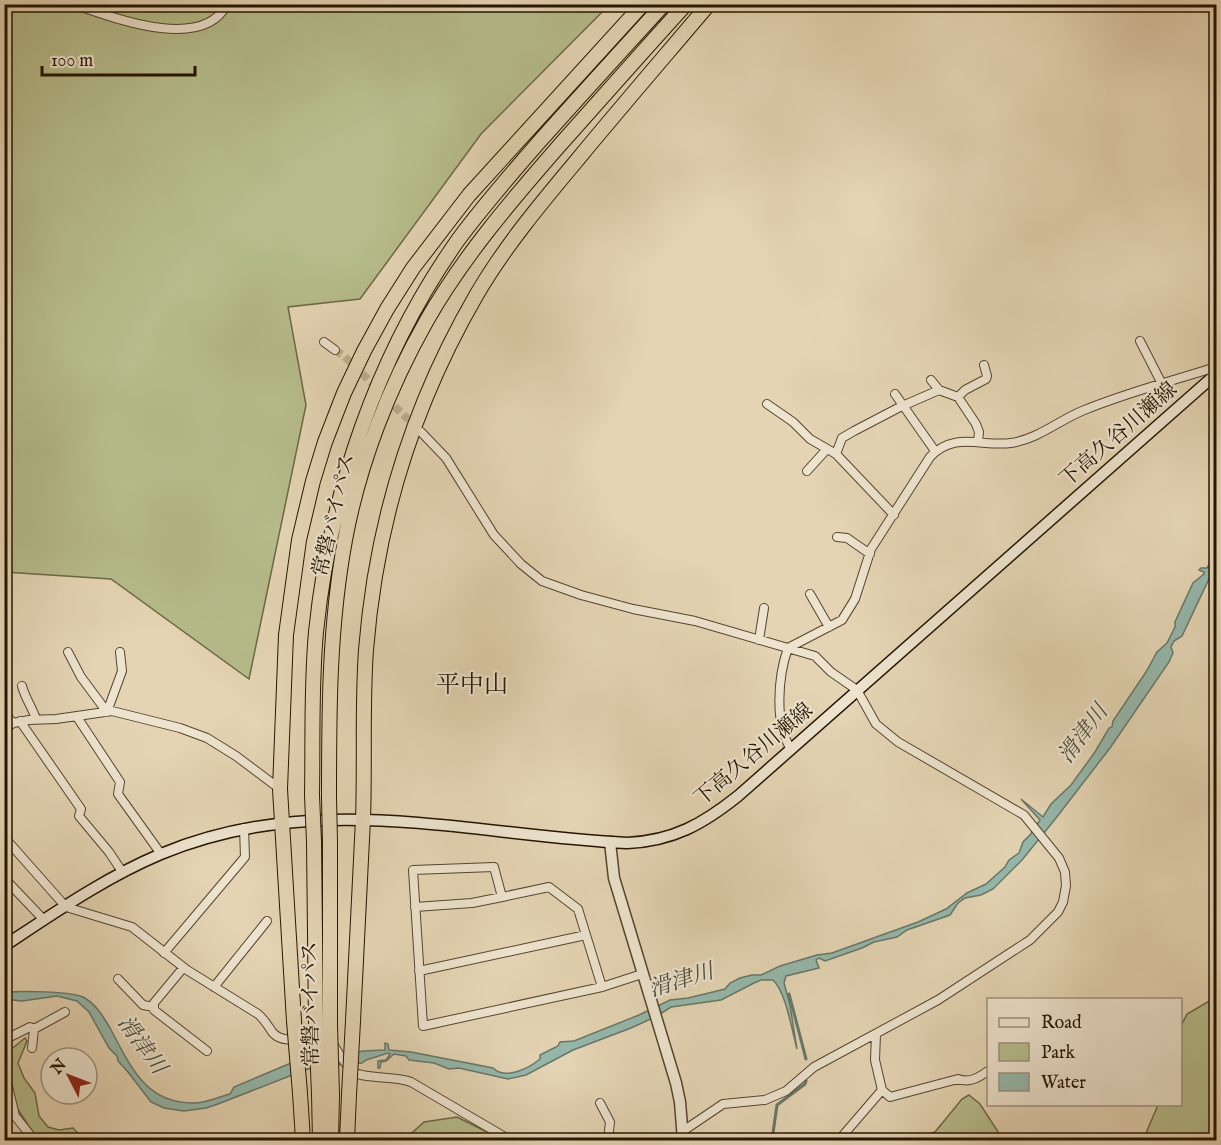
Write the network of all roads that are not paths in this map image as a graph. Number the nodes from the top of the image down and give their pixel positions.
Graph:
1 (73, 4) edge
2 (227, 4) edge
3 (643, 4) edge
4 (664, 4) edge
5 (686, 4) edge
6 (709, 4) edge
7 (1140, 341) dead end
8 (324, 342) dead end
9 (335, 350) tunnel mouth
10 (984, 365) dead end
11 (1216, 367) edge
12 (1216, 374) edge
13 (931, 380) dead end
14 (1162, 384) junction
15 (939, 390) junction
16 (895, 394) dead end
17 (958, 397) junction
18 (767, 404) dead end
19 (903, 406) junction
20 (421, 432) tunnel mouth
21 (978, 442) junction
22 (827, 449) junction
23 (935, 451) junction
24 (836, 454) junction
25 (807, 471) dead end
26 (894, 515) junction
27 (837, 537) dead end
28 (870, 554) junction
29 (810, 594) dead end
30 (764, 609) dead end
31 (829, 627) junction
32 (759, 640) junction
33 (788, 648) junction
34 (68, 651) dead end
35 (120, 652) dead end
36 (22, 686) dead end
37 (857, 690) junction
38 (107, 712) junction
39 (4, 713) edge
40 (77, 717) junction
41 (36, 719) junction
42 (16, 722) junction
43 (4, 730) edge
44 (791, 749) junction
45 (280, 789) junction
46 (363, 819) junction
47 (282, 823) junction
48 (244, 828) junction
49 (4, 837) edge
50 (610, 842) junction
51 (161, 854) junction
52 (123, 873) junction
53 (4, 878) edge
54 (502, 897) junction
55 (66, 907) junction
56 (415, 907) junction
57 (44, 920) junction
58 (267, 921) dead end
59 (586, 935) junction
60 (4, 946) edge
61 (164, 953) junction
62 (183, 968) junction
63 (419, 971) junction
64 (642, 974) junction
65 (118, 979) dead end
66 (214, 987) junction
67 (602, 987) junction
68 (154, 1007) junction
69 (65, 1012) dead end
70 (34, 1029) junction
71 (876, 1034) junction
72 (4, 1040) edge
73 (4, 1046) edge
74 (32, 1048) dead end
75 (207, 1051) dead end
76 (4, 1053) edge
77 (4, 1070) edge
78 (987, 1072) edge
79 (882, 1090) junction
80 (325, 1095) junction
81 (600, 1103) dead end
82 (683, 1136) edge
83 (34, 1140) edge
84 (303, 1140) edge
85 (320, 1140) edge
86 (332, 1140) edge
87 (347, 1140) edge
88 (510, 1140) edge
89 (608, 1140) edge
90 (839, 1140) edge

1 - 2 street
3 - 45 highway
4 - 80 highway, 常磐バイパス, bridge
5 - 80 highway, 常磐バイパス, bridge
6 - 46 highway
7 - 14 street
8 - 9 street
10 - 17 street
11 - 14 street
12 - 37 main road, 下高久谷川瀬線
13 - 15 street
14 - 21 street
15 - 17 street
15 - 19 street
16 - 19 street
17 - 21 street
18 - 22 street
19 - 23 street
19 - 24 street
20 - 32 street
21 - 23 street
22 - 24 street
22 - 25 street
23 - 26 street
24 - 26 street
26 - 28 street
27 - 28 street
28 - 31 street
29 - 31 street
30 - 32 street
31 - 33 street
32 - 33 street
33 - 37 street
33 - 44 street
34 - 38 street
35 - 38 street
36 - 41 street
37 - 44 main road, 下高久谷川瀬線
37 - 71 street
38 - 40 street
38 - 45 street
39 - 42 street
40 - 41 street
40 - 51 street
41 - 42 street
42 - 43 street
42 - 52 street
44 - 50 main road, 下高久谷川瀬線
45 - 47 highway
46 - 47 main road, 下高久谷川瀬線
46 - 50 main road, 下高久谷川瀬線
46 - 87 highway, bridge
47 - 48 main road, 下高久谷川瀬線
47 - 84 highway, bridge
48 - 51 main road, 下高久谷川瀬線
48 - 61 street
49 - 55 street
50 - 64 main road
51 - 52 main road, 下高久谷川瀬線
52 - 55 main road, 下高久谷川瀬線
53 - 57 street
54 - 56 street
54 - 56 street
54 - 59 street
55 - 57 main road, 下高久谷川瀬線
55 - 61 street
56 - 63 street
57 - 60 main road, 下高久谷川瀬線
58 - 66 street
59 - 63 street
59 - 67 street
61 - 62 street
62 - 66 street
62 - 68 street
63 - 67 street
64 - 67 street
64 - 82 main road
65 - 68 street
66 - 88 street
68 - 75 street
69 - 70 street
70 - 72 street
70 - 74 street
71 - 79 street
71 - 82 street
73 - 76 street
77 - 83 street
78 - 79 street
79 - 90 street
80 - 85 highway, 常磐バイパス
80 - 86 highway, 常磐バイパス
81 - 89 street

